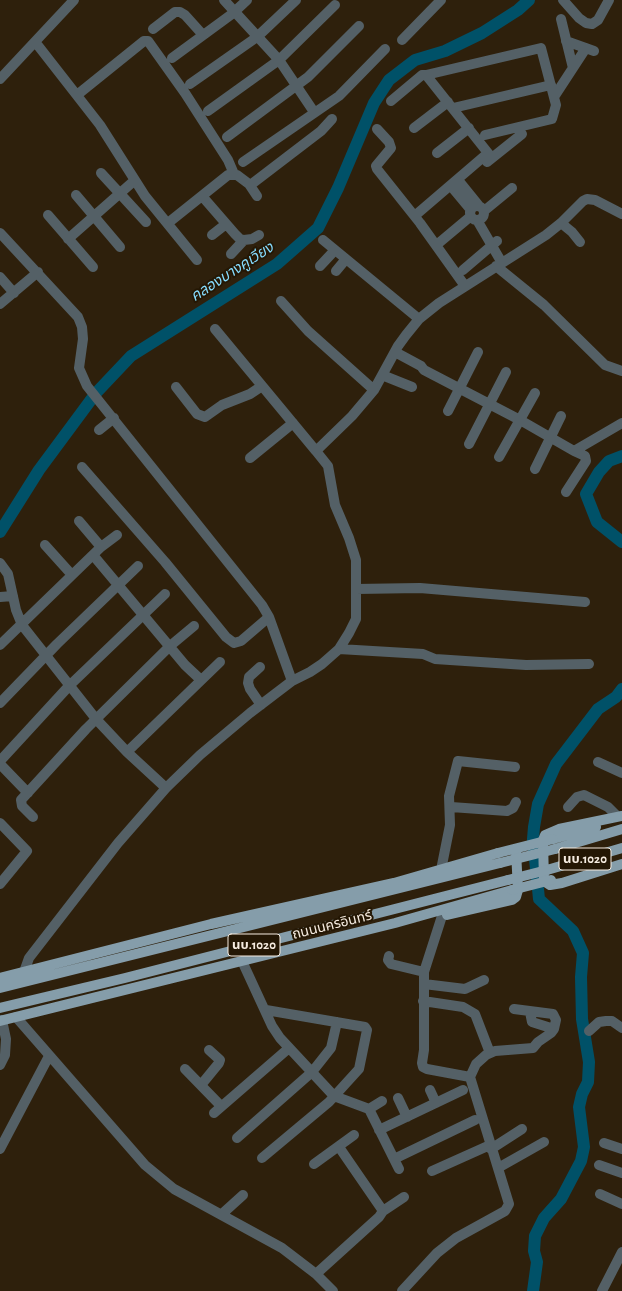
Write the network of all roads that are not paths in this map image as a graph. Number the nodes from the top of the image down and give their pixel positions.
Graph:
1 (74, 0) edge
2 (224, 0) edge
3 (247, 0) edge
4 (296, 0) edge
5 (441, 0) edge
6 (563, 0) edge
7 (609, 0) edge
8 (335, 5) dead end
9 (235, 12) junction
10 (561, 19) dead end
11 (359, 26) dead end
12 (153, 29) dead end
13 (203, 35) junction
14 (256, 37) junction
15 (402, 40) dead end
16 (566, 42) junction
17 (36, 43) junction
18 (386, 49) dead end
19 (172, 58) dead end
20 (280, 60) junction
21 (573, 68) junction
22 (426, 75) junction
23 (0, 80) edge
24 (190, 84) dead end
25 (297, 85) junction
26 (551, 85) junction
27 (77, 95) junction
28 (554, 97) junction
29 (391, 100) dead end
30 (450, 105) junction
31 (208, 110) dead end
32 (314, 112) junction
33 (332, 119) dead end
34 (414, 128) dead end
35 (468, 128) junction
36 (377, 129) dead end
37 (522, 134) dead end
38 (485, 135) dead end
39 (227, 137) dead end
40 (437, 153) dead end
41 (490, 156) junction
42 (243, 162) dead end
43 (101, 173) dead end
44 (234, 174) junction
45 (135, 180) junction
46 (457, 183) junction
47 (249, 184) junction
48 (512, 188) dead end
49 (120, 193) junction
50 (76, 194) dead end
51 (202, 196) junction
52 (257, 196) dead end
53 (418, 213) dead end
54 (477, 213) junction
55 (622, 214) edge
56 (48, 215) dead end
57 (94, 216) junction
58 (146, 222) dead end
59 (168, 223) junction
60 (561, 223) junction
61 (226, 224) junction
62 (0, 233) edge
63 (212, 235) dead end
64 (259, 235) dead end
65 (68, 239) junction
66 (244, 240) junction
67 (323, 240) dead end
68 (440, 242) dead end
69 (580, 242) dead end
70 (494, 243) junction
71 (120, 247) dead end
72 (335, 250) junction
73 (231, 254) dead end
74 (346, 259) junction
75 (197, 260) dead end
76 (502, 263) junction
77 (320, 266) dead end
78 (93, 267) dead end
79 (463, 270) dead end
80 (336, 271) dead end
81 (38, 272) junction
82 (0, 277) edge
83 (465, 286) junction
84 (14, 293) junction
85 (281, 301) dead end
86 (0, 304) edge
87 (419, 319) junction
88 (216, 329) dead end
89 (478, 352) dead end
90 (393, 355) junction
91 (622, 371) edge
92 (506, 372) dead end
93 (382, 375) junction
94 (176, 386) dead end
95 (262, 386) junction
96 (412, 387) dead end
97 (460, 388) junction
98 (374, 390) junction
99 (535, 393) dead end
100 (489, 404) junction
101 (448, 411) dead end
102 (561, 416) dead end
103 (114, 418) junction
104 (520, 420) junction
105 (293, 423) junction
106 (622, 423) edge
107 (99, 430) dead end
108 (551, 437) junction
109 (469, 444) dead end
110 (316, 451) junction
111 (574, 451) junction
112 (499, 457) dead end
113 (250, 458) dead end
114 (82, 467) dead end
115 (535, 470) dead end
116 (566, 492) dead end
117 (79, 521) dead end
118 (117, 535) dead end
119 (45, 545) dead end
120 (101, 548) junction
121 (93, 555) junction
122 (0, 563) edge
123 (138, 566) dead end
124 (72, 575) junction
125 (118, 584) junction
126 (356, 589) junction
127 (165, 594) dead end
128 (13, 596) junction
129 (0, 598) edge
130 (585, 602) dead end
131 (144, 614) junction
132 (269, 617) junction
133 (22, 625) junction
134 (194, 626) dead end
135 (0, 645) edge
136 (170, 646) junction
137 (339, 649) junction
138 (45, 656) junction
139 (220, 662) dead end
140 (589, 664) dead end
141 (260, 667) dead end
142 (201, 680) junction
143 (292, 681) junction
144 (69, 686) junction
145 (0, 703) edge
146 (261, 705) junction
147 (96, 719) junction
148 (127, 752) junction
149 (0, 761) edge
150 (598, 762) dead end
151 (0, 764) edge
152 (515, 767) dead end
153 (622, 773) edge
154 (166, 788) junction
155 (28, 793) junction
156 (516, 802) dead end
157 (451, 807) junction
158 (568, 807) dead end
159 (620, 817) edge
160 (33, 818) dead end
161 (0, 823) edge
162 (622, 829) edge
163 (554, 844) junction
164 (622, 848) edge
165 (499, 858) junction
166 (622, 860) edge
167 (622, 864) edge
168 (442, 865) junction
169 (0, 883) edge
170 (394, 883) junction
171 (442, 916) junction
172 (395, 923) junction
173 (389, 956) dead end
174 (242, 961) junction
175 (24, 972) junction
176 (424, 972) junction
177 (0, 978) edge
178 (484, 980) dead end
179 (424, 984) junction
180 (0, 988) edge
181 (423, 1001) junction
182 (0, 1008) edge
183 (514, 1009) dead end
184 (266, 1010) junction
185 (530, 1012) junction
186 (16, 1017) junction
187 (1, 1020) edge
188 (337, 1022) junction
189 (622, 1028) edge
190 (554, 1029) junction
191 (589, 1031) dead end
192 (3, 1042) edge
193 (289, 1048) junction
194 (209, 1050) dead end
195 (490, 1053) junction
196 (49, 1056) junction
197 (0, 1065) edge
198 (185, 1069) dead end
199 (312, 1072) junction
200 (470, 1077) junction
201 (200, 1085) junction
202 (430, 1090) dead end
203 (463, 1090) dead end
204 (334, 1096) junction
205 (398, 1098) dead end
206 (382, 1101) dead end
207 (436, 1103) junction
208 (369, 1109) junction
209 (407, 1117) junction
210 (475, 1120) dead end
211 (522, 1129) dead end
212 (379, 1130) junction
213 (354, 1135) dead end
214 (237, 1138) dead end
215 (544, 1142) dead end
216 (604, 1143) dead end
217 (491, 1147) junction
218 (339, 1148) junction
219 (0, 1149) edge
220 (622, 1149) edge
221 (262, 1158) dead end
222 (394, 1159) junction
223 (314, 1164) dead end
224 (599, 1165) dead end
225 (498, 1168) junction
226 (399, 1169) dead end
227 (432, 1171) dead end
228 (622, 1173) edge
229 (600, 1194) dead end
230 (243, 1195) dead end
231 (404, 1197) dead end
232 (622, 1204) edge
233 (383, 1211) junction
234 (222, 1214) junction
235 (622, 1252) edge
236 (316, 1274) junction
237 (333, 1291) edge
238 (402, 1291) edge
239 (602, 1291) edge

1 - 17 street
2 - 9 street
3 - 9 street
4 - 14 street
5 - 15 street
6 - 7 street
8 - 20 street
9 - 13 street
9 - 14 street
10 - 16 street
11 - 25 street
12 - 13 street
13 - 19 street
14 - 20 street
14 - 24 street
16 - 21 street
16 - 21 street
17 - 23 street
17 - 27 street
18 - 32 street
20 - 25 street
20 - 31 street
21 - 28 street
22 - 26 street
22 - 29 street
22 - 30 street
25 - 32 street
25 - 39 street
26 - 28 street
26 - 30 street
27 - 44 street
27 - 45 street
28 - 38 street
30 - 34 street
30 - 35 street
32 - 42 street
33 - 47 street
35 - 40 street
35 - 41 street
36 - 83 street
37 - 41 street
41 - 46 street
43 - 49 street
44 - 47 street
44 - 51 street
45 - 49 street
45 - 59 street
46 - 53 street
46 - 54 street
47 - 52 street
48 - 54 street
49 - 57 street
49 - 58 street
50 - 57 street
51 - 59 street
51 - 61 street
54 - 68 street
54 - 70 street
55 - 60 street
56 - 65 street
57 - 65 street
57 - 71 street
59 - 75 street
60 - 69 street
60 - 76 street
61 - 63 street
61 - 66 street
62 - 81 street
64 - 66 street
65 - 78 street
66 - 73 street
67 - 72 street
70 - 76 street
70 - 79 street
72 - 74 street
72 - 77 street
74 - 80 street
74 - 87 street
76 - 83 street
76 - 91 street
81 - 84 street
81 - 103 street
82 - 84 street
83 - 87 street
84 - 86 street
85 - 98 street
87 - 90 street
88 - 95 street
89 - 97 street
90 - 93 street
90 - 97 street
92 - 100 street
93 - 96 street
93 - 98 street
94 - 95 street
95 - 105 street
97 - 100 street
97 - 101 street
98 - 110 street
99 - 104 street
100 - 104 street
100 - 109 street
102 - 108 street
103 - 107 street
103 - 132 street
104 - 108 street
104 - 112 street
105 - 110 street
105 - 113 street
106 - 111 street
108 - 111 street
108 - 115 street
110 - 126 street
111 - 116 street
114 - 132 street
117 - 120 street
118 - 120 street
119 - 124 street
120 - 121 street
121 - 124 street
121 - 125 street
122 - 128 street
123 - 125 street
124 - 133 street
125 - 131 street
125 - 138 street
126 - 130 street
126 - 137 street
127 - 131 street
128 - 129 street
128 - 133 street
131 - 136 street
131 - 144 street
132 - 143 street
133 - 135 street
133 - 138 street
134 - 136 street
136 - 142 street
136 - 147 street
137 - 140 street
137 - 143 street
138 - 144 street
138 - 145 street
139 - 142 street
141 - 146 street
142 - 148 street
143 - 146 street
144 - 147 street
144 - 149 street
146 - 154 street
147 - 148 street
147 - 155 street
148 - 154 street
150 - 153 street
151 - 155 street
152 - 157 street
154 - 175 street
155 - 160 street
156 - 157 street
157 - 168 street
158 - 159 street
159 - 163 main road, ถนนนครอินทร์ / นบ.1020
159 - 167 main road
161 - 169 street
162 - 163 main road, ถนนนครอินทร์ / นบ.1020
163 - 165 main road, ถนนนครอินทร์ / นบ.1020, bridge
164 - 182 main road, ถนนนครอินทร์ / นบ.1020, bridge
165 - 170 main road, ถนนนครอินทร์ / นบ.1020
165 - 180 main road, ถนนนครอินทร์ / นบ.1020
166 - 172 main road, ถนนนครอินทร์ / นบ.1020, bridge
168 - 170 main road
168 - 171 main road
170 - 175 main road, ถนนนครอินทร์ / นบ.1020
171 - 172 main road
171 - 176 street
172 - 174 main road, ถนนนครอินทร์ / นบ.1020
173 - 176 street
174 - 184 street
174 - 186 main road, ถนนนครอินทร์ / นบ.1020
175 - 177 main road, ถนนนครอินทร์ / นบ.1020
176 - 179 street
178 - 179 street
179 - 181 street
181 - 195 street
181 - 200 street
183 - 185 street
184 - 188 street
184 - 193 street
185 - 190 street
185 - 190 street
186 - 187 main road, ถนนนครอินทร์ / นบ.1020
186 - 196 street
187 - 192 street
188 - 199 street
188 - 204 street
189 - 191 street
190 - 195 street
192 - 197 street
193 - 199 street
193 - 201 street
194 - 201 street
195 - 200 street
196 - 219 street
196 - 234 street
198 - 201 street
199 - 204 street
199 - 214 street
200 - 217 street
202 - 207 street
203 - 207 street
204 - 208 street
204 - 221 street
205 - 209 street
206 - 208 street
207 - 209 street
208 - 212 street
209 - 212 street
210 - 222 street
211 - 217 street
212 - 222 street
213 - 218 street
215 - 225 street
216 - 220 street
217 - 225 street
217 - 227 street
218 - 223 street
218 - 233 street
222 - 226 street
224 - 228 street
225 - 238 street
229 - 232 street
230 - 234 street
231 - 233 street
233 - 236 street
234 - 236 street
235 - 239 street
236 - 237 street

